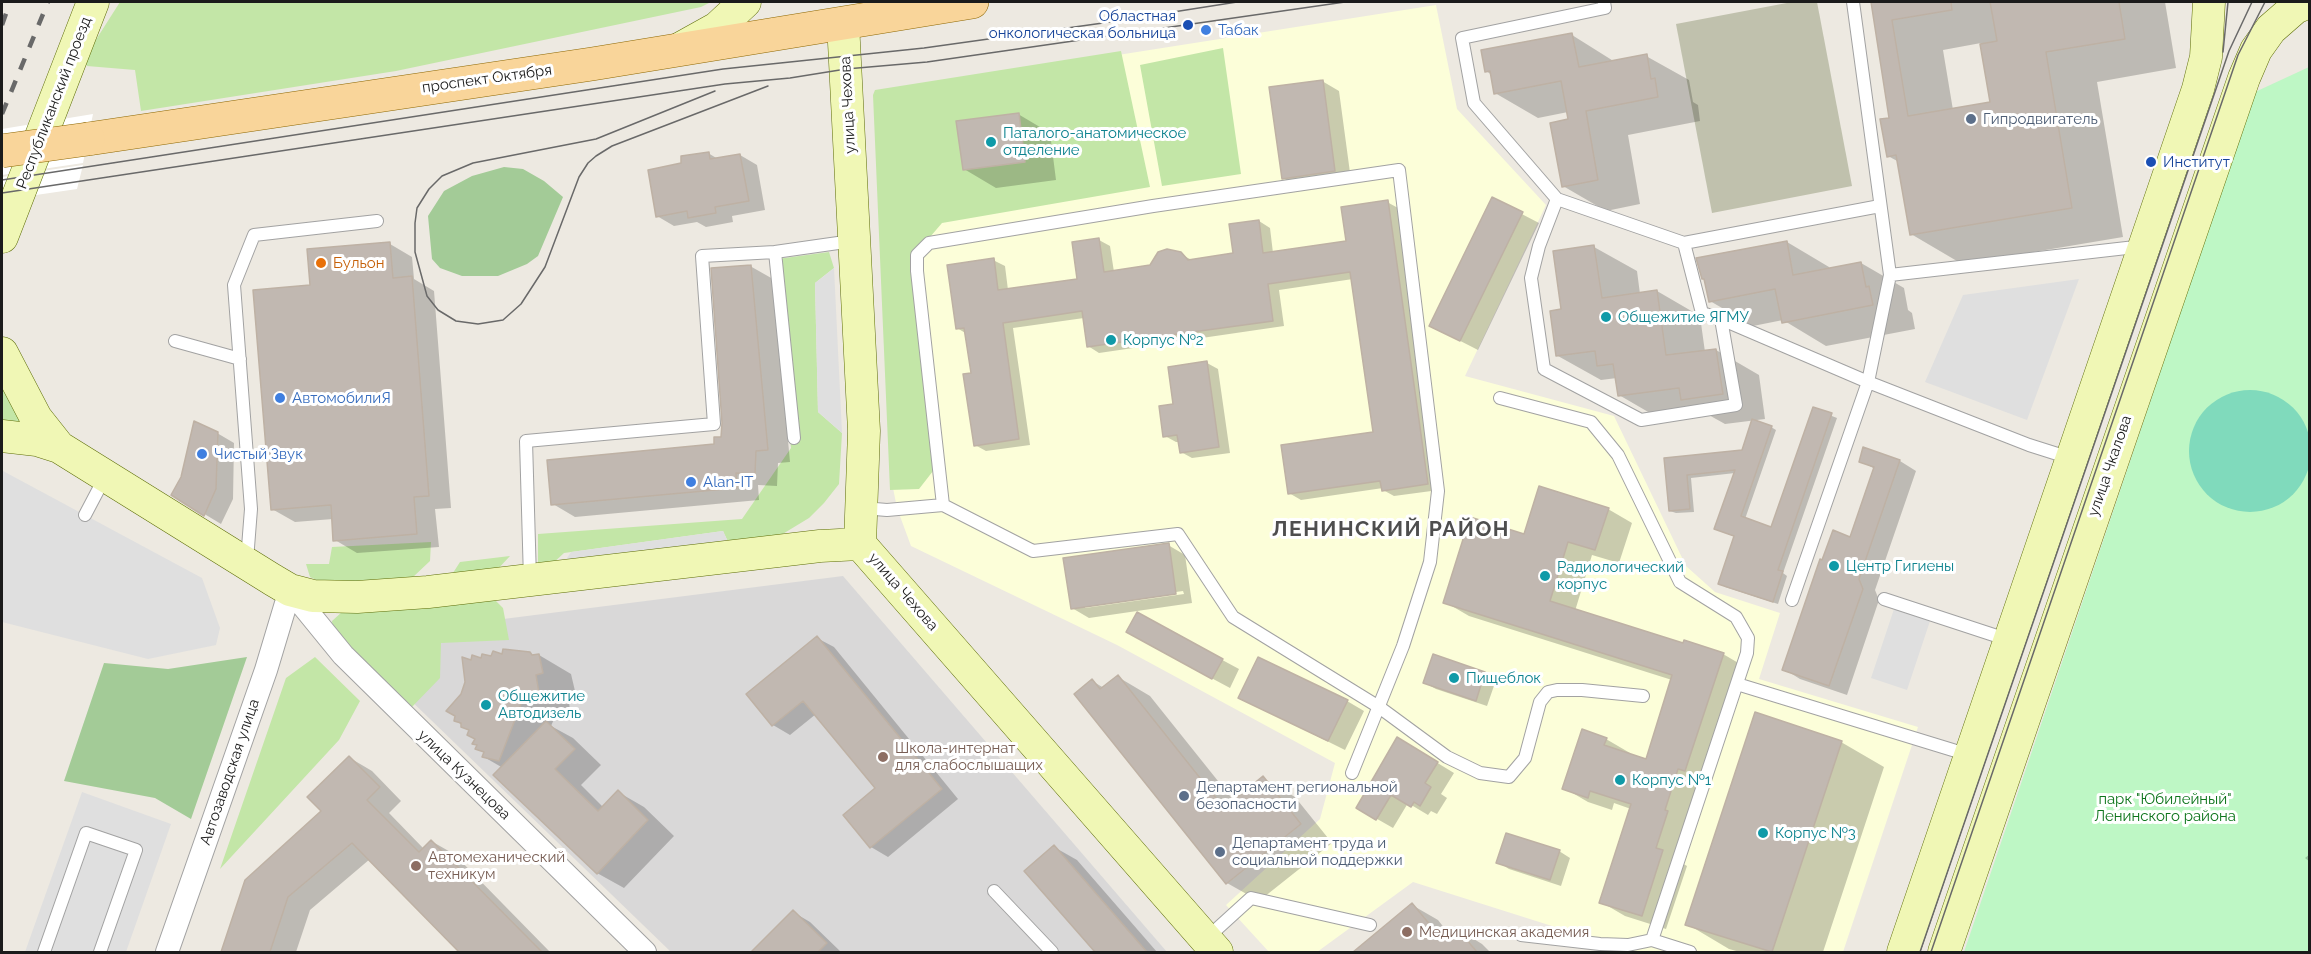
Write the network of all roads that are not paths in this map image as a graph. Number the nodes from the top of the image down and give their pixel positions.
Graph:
1 (84, 2) edge
2 (93, 2) edge
3 (745, 2) edge
4 (972, 2) edge
5 (1604, 2) edge
6 (1853, 2) edge
7 (2210, 2) edge
8 (2309, 2) edge
9 (925, 5) edge
10 (843, 23) junction
11 (677, 51) junction
12 (2, 151) edge
13 (2, 184) edge
14 (1557, 199) junction
15 (1880, 206) junction
16 (377, 221) dead end
17 (2, 237) edge
18 (854, 241) junction
19 (1684, 243) junction
20 (2145, 246) junction
21 (775, 252) junction
22 (1890, 275) junction
23 (1721, 319) junction
24 (175, 341) dead end
25 (2, 353) edge
26 (240, 359) junction
27 (1868, 382) junction
28 (1500, 398) dead end
29 (2, 436) edge
30 (794, 438) dead end
31 (59, 447) junction
32 (2072, 459) junction
33 (105, 476) junction
34 (944, 506) junction
35 (862, 508) junction
36 (85, 515) dead end
37 (860, 544) junction
38 (247, 564) junction
39 (530, 580) junction
40 (290, 590) junction
41 (1884, 599) dead end
42 (1792, 600) dead end
43 (2010, 640) junction
44 (1737, 684) junction
45 (1643, 696) dead end
46 (1379, 707) junction
47 (1970, 755) junction
48 (1352, 773) dead end
49 (994, 891) dead end
50 (1370, 925) dead end
51 (1521, 935) dead end
52 (1652, 940) junction
53 (1211, 946) edge
54 (44, 952) edge
55 (100, 952) edge
56 (167, 952) edge
57 (645, 952) edge
58 (1052, 952) edge
59 (1690, 952) edge
60 (1902, 952) edge
61 (1944, 952) edge

1 - 13 main road, Республиканский проезд
2 - 17 main road, Республиканский проезд
3 - 11 main road
4 - 9 main road, проспект Октября
5 - 14 lane
6 - 15 lane
7 - 20 main road
8 - 61 main road, улица Чкалова
9 - 10 main road, проспект Октября
10 - 11 main road, проспект Октября
10 - 18 main road, улица Чехова
11 - 12 main road, проспект Октября, bridge
14 - 19 lane
14 - 23 lane
15 - 19 lane
15 - 22 lane
16 - 26 lane
18 - 21 lane
18 - 35 main road, улица Чехова
19 - 23 lane
20 - 22 lane
20 - 32 main road
21 - 30 lane
21 - 39 lane
22 - 27 lane
23 - 27 lane
24 - 26 lane
25 - 31 main road
26 - 38 lane
27 - 32 lane
27 - 42 lane
28 - 44 lane
29 - 31 main road
31 - 33 main road
32 - 43 main road
33 - 36 lane
33 - 38 main road
34 - 35 lane
34 - 46 lane
34 - 46 lane
35 - 37 main road, улица Чехова
37 - 39 main road
37 - 53 main road, улица Чехова
38 - 40 main road
39 - 40 main road
40 - 56 street, Автозаводская улица
40 - 57 street, улица Кузнецова
41 - 43 lane
43 - 47 main road
44 - 47 lane
44 - 52 lane
45 - 46 lane
46 - 48 lane
47 - 60 main road
49 - 58 lane
50 - 53 lane
51 - 52 lane
52 - 59 lane
54 - 55 lane

